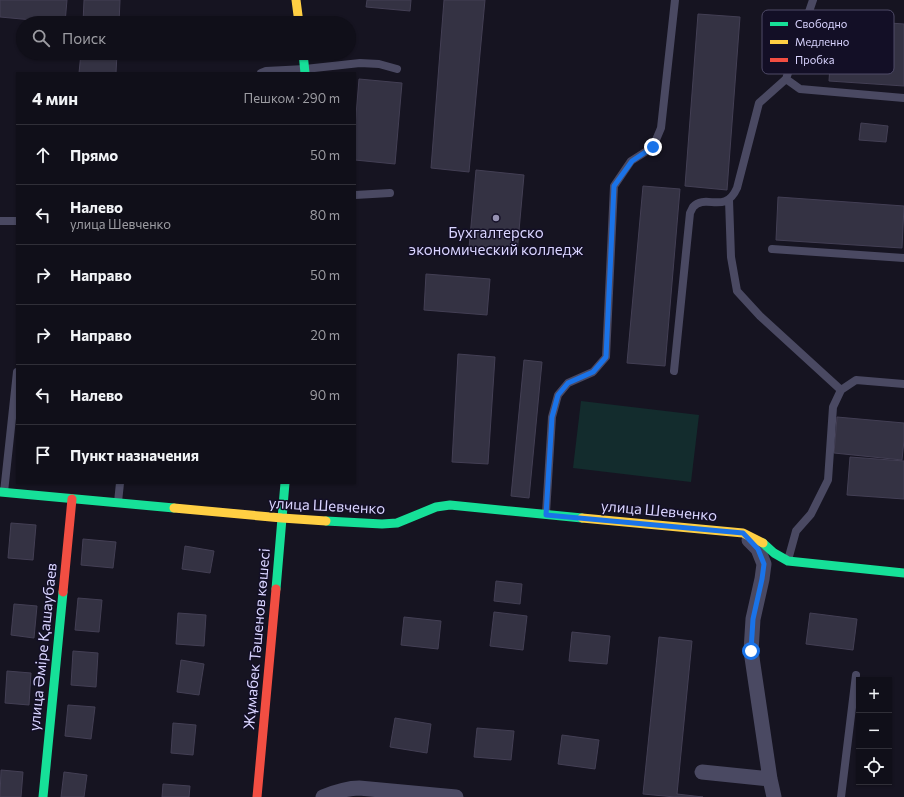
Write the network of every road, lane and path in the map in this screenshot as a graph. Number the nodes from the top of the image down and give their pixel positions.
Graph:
1 (296, 0) edge
2 (675, 0) edge
3 (813, 0) edge
4 (810, 10) edge
5 (298, 16) edge
6 (304, 60) edge
7 (398, 69) dead end
8 (305, 71) edge
9 (264, 72) edge
10 (788, 74) edge
11 (786, 79) junction
12 (904, 98) edge
13 (390, 193) dead end
14 (356, 195) edge
15 (729, 200) junction
16 (0, 221) edge
17 (16, 221) edge
18 (772, 249) dead end
19 (904, 258) edge
20 (674, 371) dead end
21 (16, 380) edge
22 (904, 384) edge
23 (841, 390) junction
24 (120, 484) edge
25 (285, 484) edge
26 (2, 493) edge
27 (72, 499) junction
28 (118, 503) junction
29 (546, 515) junction
30 (282, 518) junction
31 (743, 533) junction
32 (788, 561) junction
33 (904, 573) edge
34 (856, 675) dead end
35 (702, 772) dead end
36 (770, 779) junction
37 (42, 797) edge
38 (257, 797) edge
39 (323, 797) edge
40 (456, 797) edge
41 (774, 797) edge
42 (841, 797) edge

1 - 5 street
2 - 29 lane
3 - 4 lane
6 - 8 street
7 - 8 lane
8 - 9 lane
10 - 11 lane
11 - 12 lane
11 - 15 lane
13 - 14 lane
15 - 20 lane
15 - 23 lane
16 - 17 lane
18 - 19 lane
21 - 26 lane
22 - 23 lane
23 - 32 lane
24 - 28 lane
25 - 30 street, Жұмабек Тәшенов көшесі
26 - 27 street, улица Шевченко
27 - 28 street, улица Шевченко
27 - 37 street, улица Әміре Қашаубаев
28 - 30 street, улица Шевченко
29 - 30 street, улица Шевченко
29 - 31 street, улица Шевченко
30 - 38 street, Жұмабек Тәшенов көшесі
31 - 32 street, улица Шевченко
31 - 36 street
32 - 33 street, улица Шевченко
34 - 42 lane
35 - 36 street
36 - 41 street
39 - 40 street

